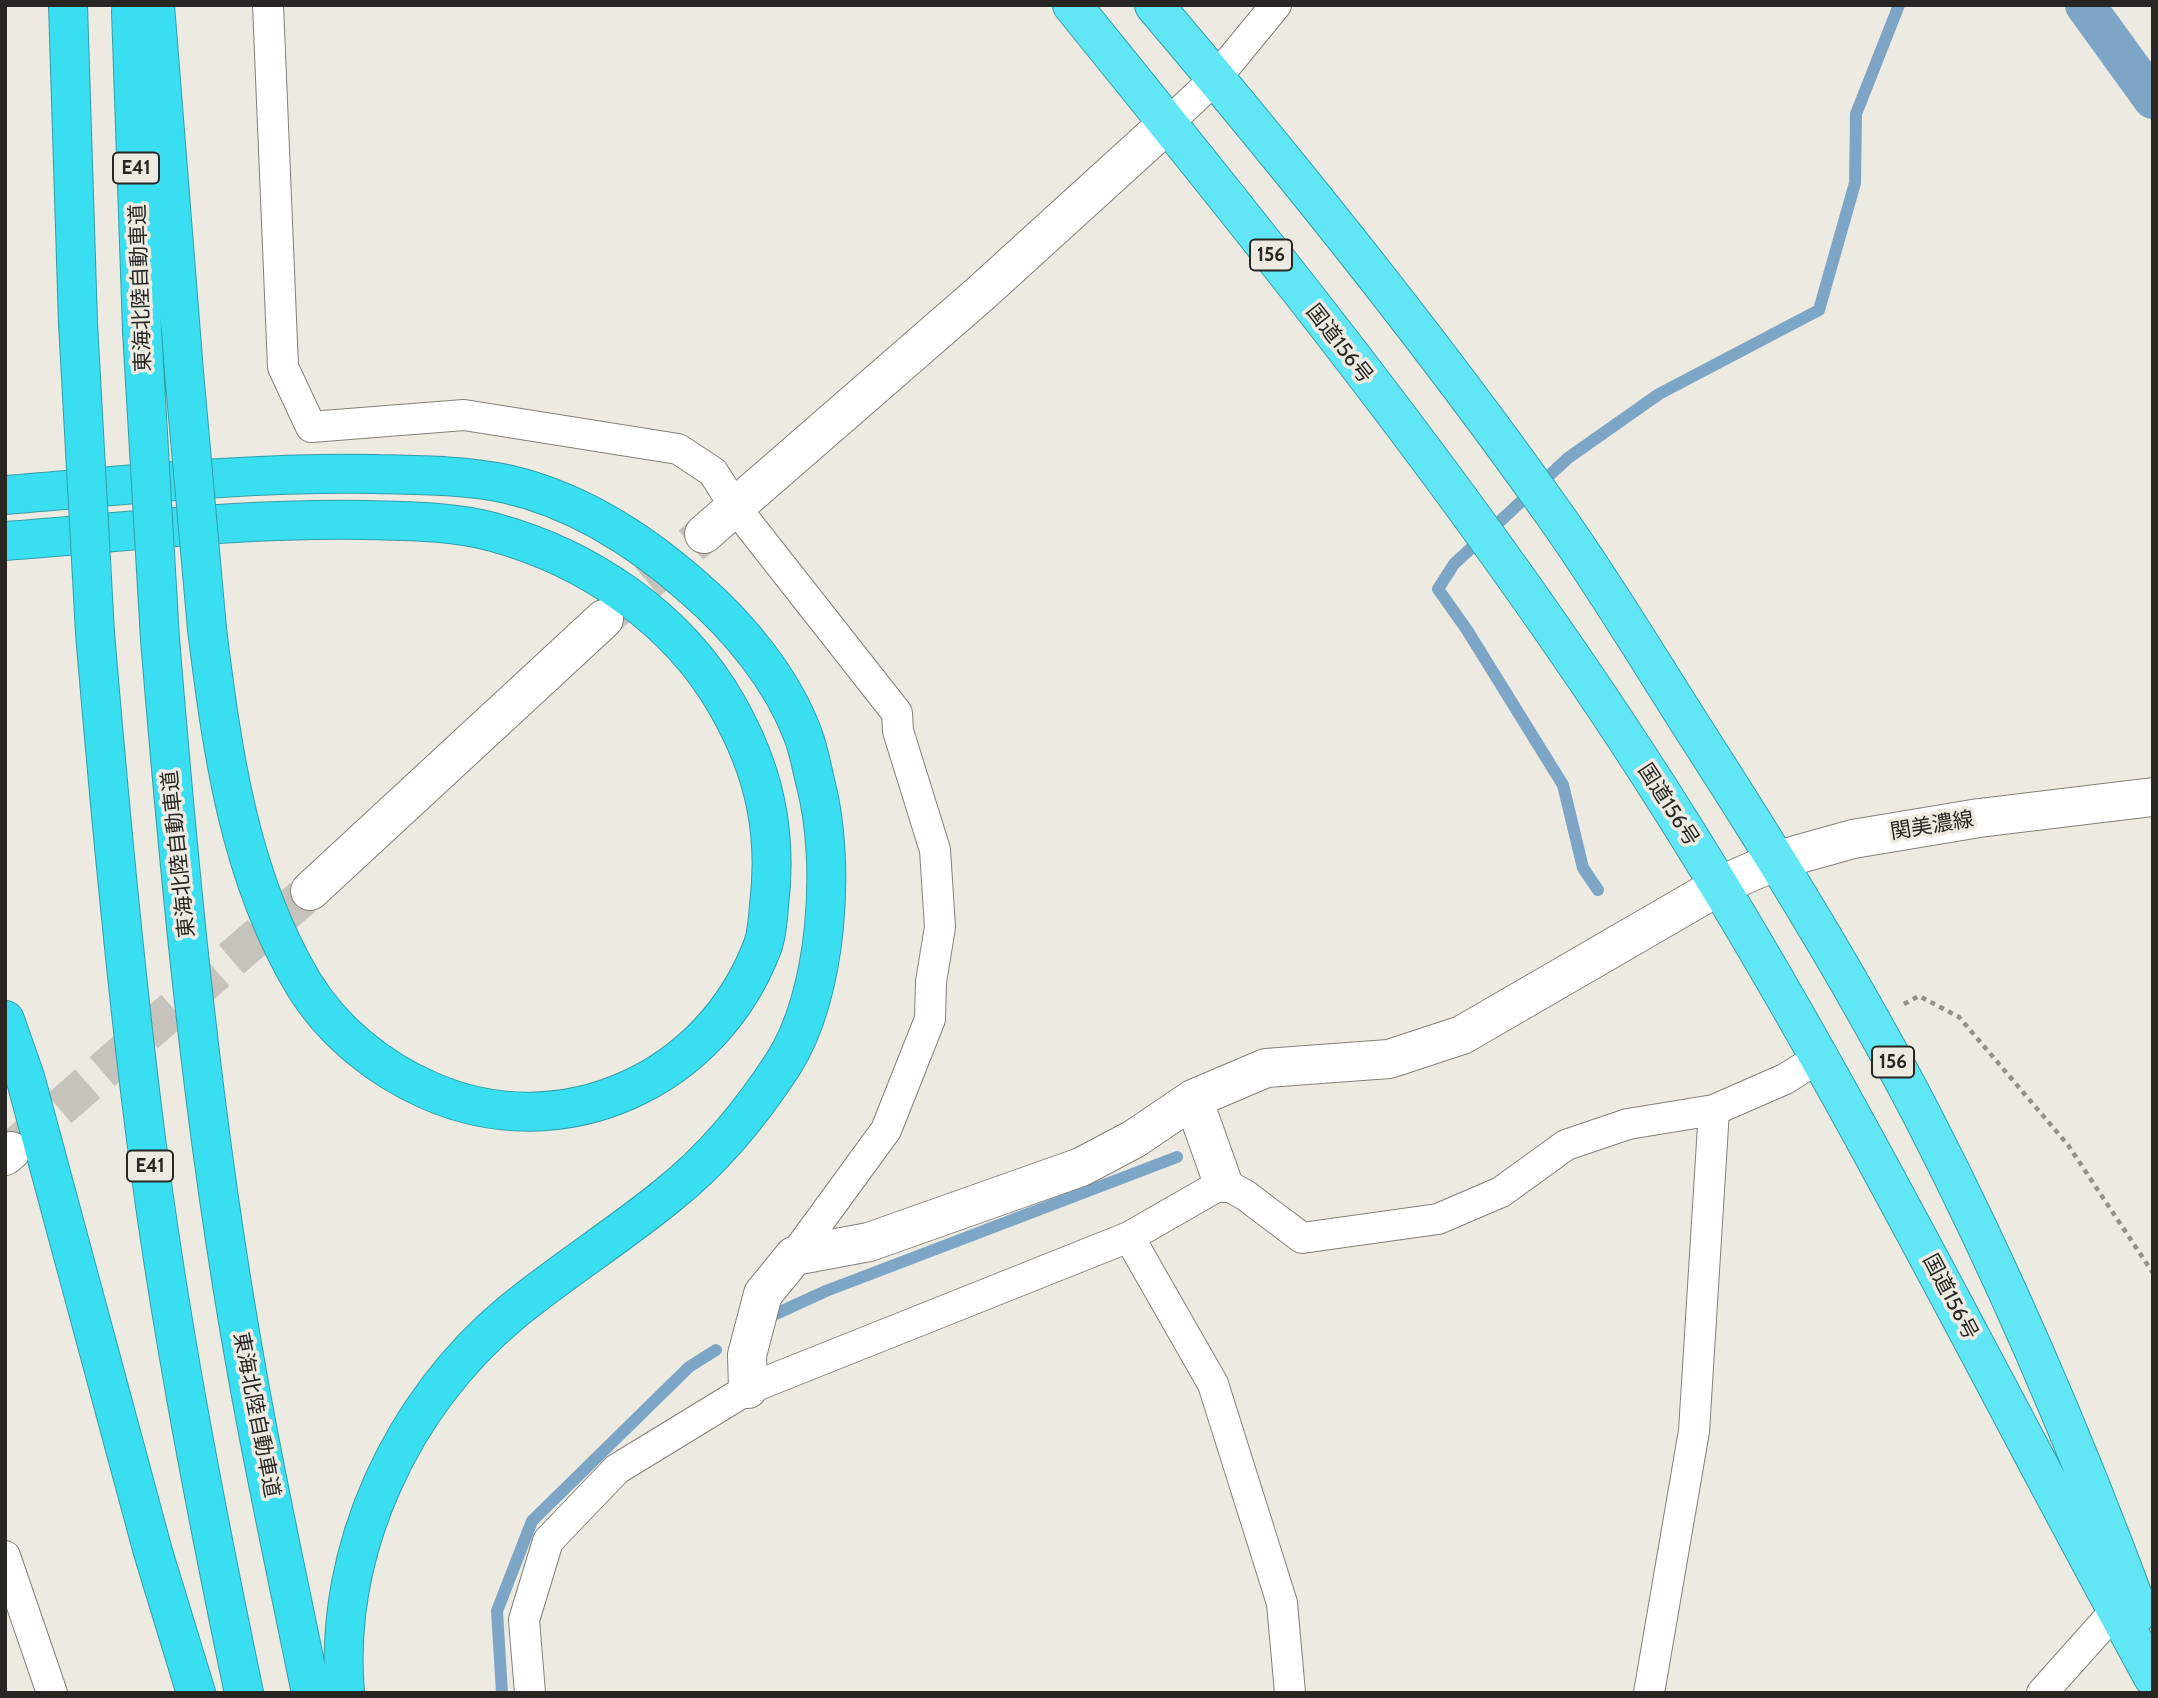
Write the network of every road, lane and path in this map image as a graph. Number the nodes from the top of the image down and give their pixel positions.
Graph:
1 (68, 5) edge
2 (131, 5) edge
3 (155, 5) edge
4 (268, 5) edge
5 (1072, 5) edge
6 (1154, 5) edge
7 (1276, 5) edge
8 (1216, 78) junction
9 (1168, 123) junction
10 (5, 495) edge
11 (735, 508) junction
12 (704, 534) tunnel mouth
13 (5, 541) edge
14 (604, 619) tunnel mouth
15 (2153, 797) edge
16 (1778, 860) junction
17 (1719, 886) junction
18 (310, 891) tunnel mouth
19 (1900, 1007) dead end
20 (5, 1020) edge
21 (1820, 1057) junction
22 (1194, 1099) junction
23 (1714, 1110) junction
24 (1223, 1183) junction
25 (1129, 1237) junction
26 (794, 1256) junction
27 (2153, 1273) edge
28 (748, 1389) junction
29 (5, 1556) edge
30 (2134, 1596) edge
31 (2153, 1646) edge
32 (2153, 1677) edge
33 (52, 1693) edge
34 (196, 1693) edge
35 (244, 1693) edge
36 (311, 1693) edge
37 (345, 1693) edge
38 (530, 1693) edge
39 (1290, 1693) edge
40 (1649, 1693) edge
41 (2042, 1693) edge

1 - 35 highway, E41, bridge
2 - 36 highway, 東海北陸自動車道 / E41, bridge
3 - 13 highway, bridge
4 - 11 street
5 - 9 highway, 国道156号 / 156
6 - 8 highway, 国道156号 / 156
7 - 8 street
8 - 9 street
8 - 16 highway, 国道156号 / 156
9 - 11 street
9 - 17 highway, 国道156号 / 156
10 - 37 highway
11 - 12 street
11 - 26 street
14 - 18 street
15 - 16 street, 関美濃線
16 - 17 street, 関美濃線
16 - 30 highway, 国道156号 / 156
17 - 21 highway, 国道156号 / 156
17 - 22 street, 関美濃線
19 - 27 path
20 - 34 highway
21 - 23 street
21 - 30 highway, 国道156号 / 156
22 - 24 street
22 - 26 street, 関美濃線
23 - 24 street
23 - 40 street
24 - 25 street
25 - 28 street
25 - 39 street
26 - 28 street
28 - 38 street
29 - 33 street
30 - 31 highway, 国道156号 / 156
30 - 32 highway, 国道156号 / 156
30 - 41 street

